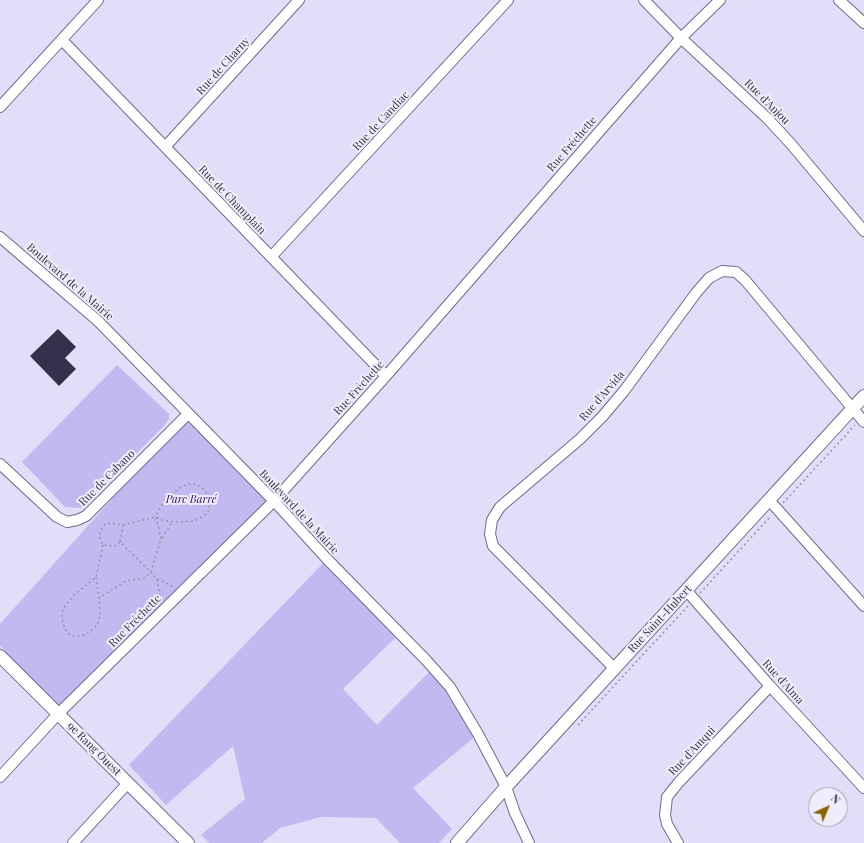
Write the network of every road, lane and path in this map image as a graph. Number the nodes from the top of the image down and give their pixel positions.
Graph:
1 (98, 0) edge
2 (299, 0) edge
3 (508, 0) edge
4 (644, 0) edge
5 (720, 0) edge
6 (839, 0) edge
7 (864, 23) edge
8 (681, 38) junction
9 (62, 40) junction
10 (0, 108) edge
11 (165, 147) junction
12 (864, 231) edge
13 (0, 237) edge
14 (271, 257) junction
15 (386, 376) junction
16 (864, 396) edge
17 (188, 414) junction
18 (859, 416) edge
19 (0, 464) edge
20 (769, 500) junction
21 (274, 501) junction
22 (777, 509) junction
23 (156, 517) junction
24 (173, 521) junction
25 (123, 525) junction
26 (161, 539) junction
27 (120, 542) junction
28 (103, 545) junction
29 (151, 572) junction
30 (96, 577) junction
31 (157, 579) junction
32 (183, 591) junction
33 (690, 595) junction
34 (100, 598) junction
35 (864, 606) edge
36 (163, 610) junction
37 (0, 656) edge
38 (614, 668) junction
39 (770, 686) junction
40 (58, 714) junction
41 (574, 728) dead end
42 (0, 777) edge
43 (128, 783) junction
44 (506, 787) junction
45 (864, 788) edge
46 (73, 843) edge
47 (188, 843) edge
48 (457, 843) edge
49 (529, 843) edge
50 (678, 843) edge

1 - 9 street
2 - 11 street, Rue de Charny
3 - 14 street, Rue de Candiac
4 - 8 street, Rue d'Anjou
5 - 8 street, Rue Fréchette
6 - 7 street
8 - 12 street, Rue d'Anjou
8 - 15 street, Rue Fréchette
9 - 10 street
9 - 11 street, Rue de Champlain
11 - 14 street, Rue de Champlain
13 - 17 street, Boulevard de la Mairie
14 - 15 street, Rue de Champlain
15 - 21 street, Rue Fréchette
16 - 18 street, Rue Saint-Hubert
17 - 19 street, Rue de Cabano
17 - 21 street, Boulevard de la Mairie
18 - 20 street, Rue Saint-Hubert
18 - 22 path, Rue Saint-Hubert
18 - 38 street, Rue d'Arvida
20 - 22 street
20 - 33 street, Rue Saint-Hubert
21 - 32 street, Rue Fréchette
21 - 44 street, Boulevard de la Mairie
22 - 33 path, Rue Saint-Hubert
22 - 35 street
23 - 24 path
23 - 24 path
23 - 25 path
23 - 26 path
24 - 26 path
25 - 27 path
25 - 28 path
26 - 29 path
27 - 28 path
27 - 29 path
28 - 30 path
29 - 31 path
29 - 34 path
30 - 34 path
30 - 34 path
31 - 32 path
31 - 36 path
32 - 36 street, Rue Fréchette
33 - 38 street, Rue Saint-Hubert
33 - 39 street, Rue d'Alma
33 - 41 path, Rue Saint-Hubert
36 - 40 street, Rue Fréchette
37 - 40 street, 9e Rang Ouest
38 - 44 street, Rue Saint-Hubert
39 - 45 street, Rue d'Alma
39 - 50 street, Rue d'Amqui
40 - 42 street, Rue Fréchette
40 - 43 street, 9e Rang Ouest
43 - 46 street
43 - 47 street, 9e Rang Ouest
44 - 48 street, Rue Saint-Hubert
44 - 49 street, Boulevard de la Mairie

